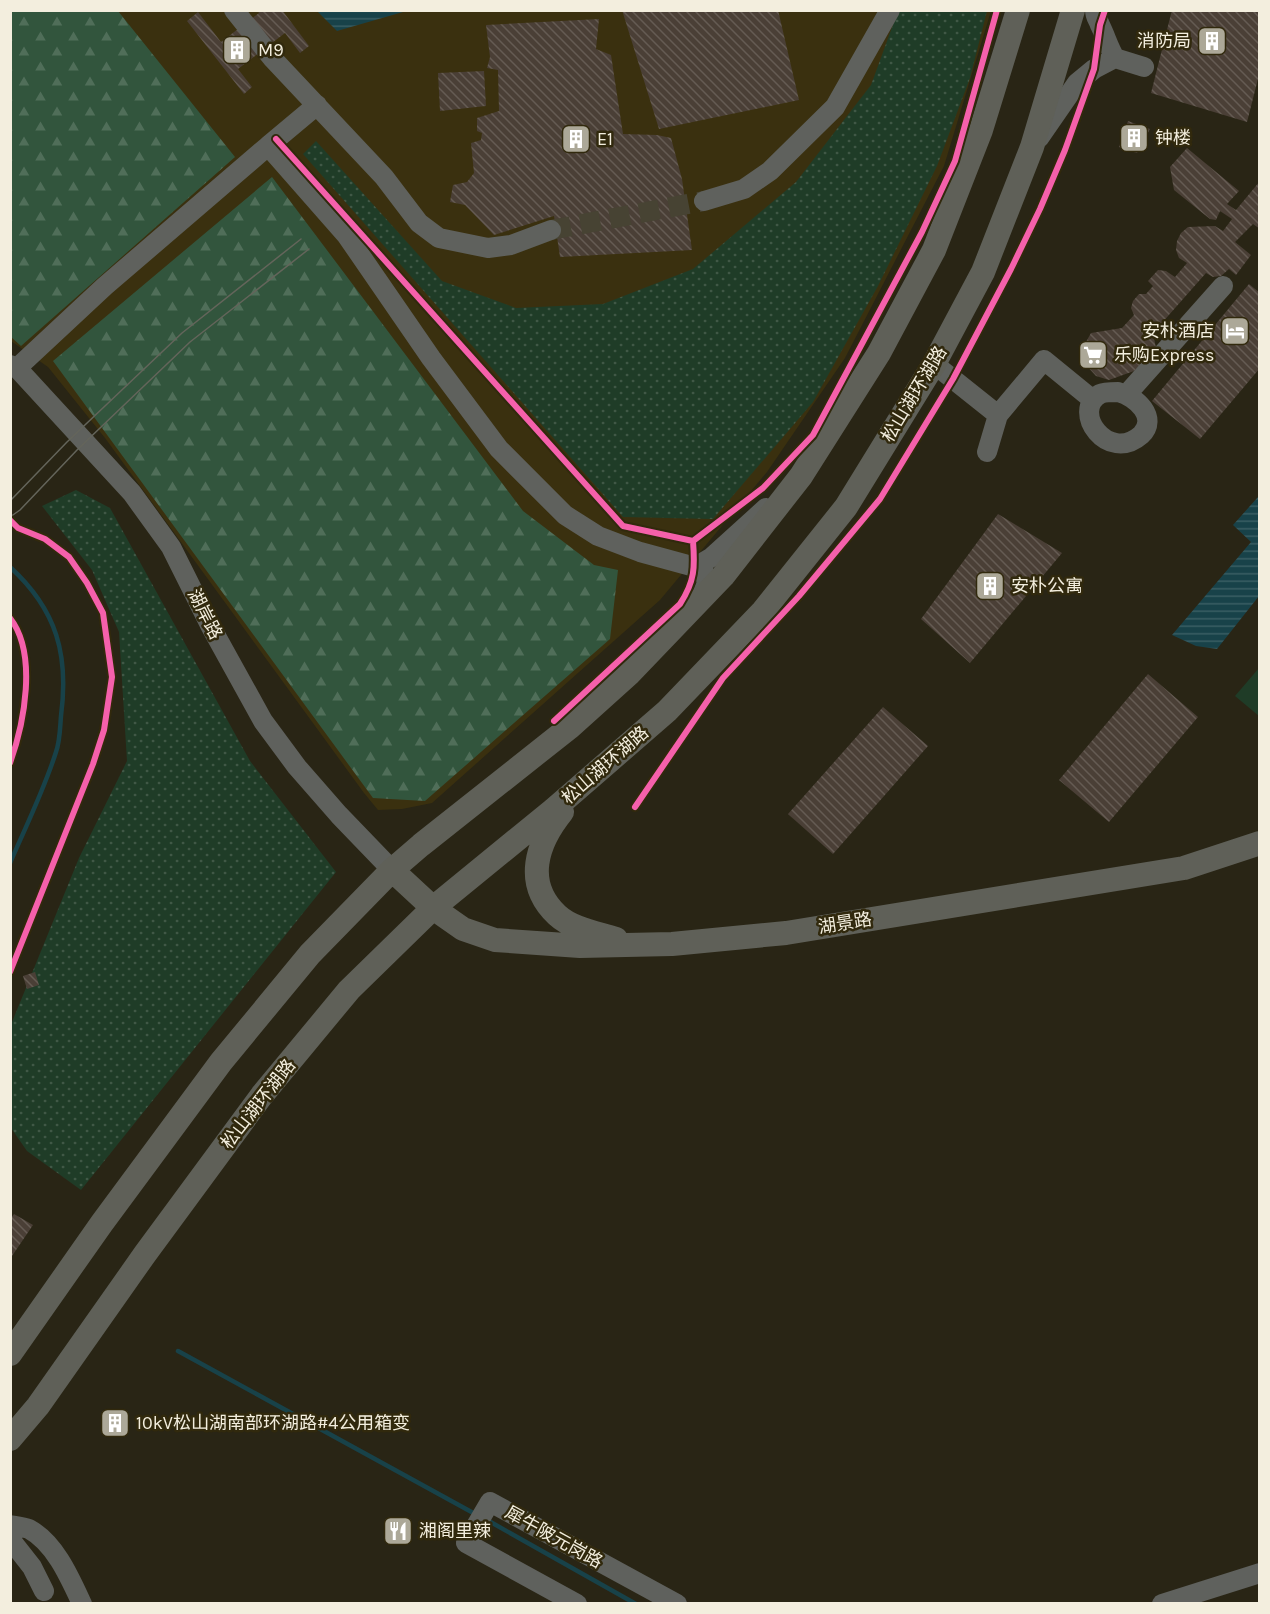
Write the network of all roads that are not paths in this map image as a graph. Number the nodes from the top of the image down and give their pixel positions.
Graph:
1 (234, 10) edge
2 (890, 10) edge
3 (1017, 10) edge
4 (1073, 10) edge
5 (1095, 10) edge
6 (1115, 58) junction
7 (1144, 67) dead end
8 (317, 105) junction
9 (268, 146) junction
10 (1032, 147) junction
11 (704, 201) tunnel mouth
12 (551, 230) tunnel mouth
13 (1222, 286) dead end
14 (934, 364) junction
15 (14, 366) edge
16 (1126, 394) junction
17 (1093, 400) junction
18 (998, 415) junction
19 (987, 452) dead end
20 (801, 476) junction
21 (688, 565) junction
22 (700, 600) junction
23 (589, 780) junction
24 (1260, 843) edge
25 (392, 870) junction
26 (433, 908) junction
27 (633, 945) junction
28 (10, 1354) edge
29 (10, 1439) edge
30 (10, 1525) edge
31 (10, 1539) edge
32 (1260, 1573) edge
33 (44, 1591) dead end
34 (82, 1604) edge
35 (577, 1604) edge
36 (677, 1604) edge
37 (1162, 1604) edge

1 - 8 street
2 - 11 street
3 - 20 main road
4 - 10 main road, 松山湖环湖路
5 - 6 street
6 - 7 street
6 - 10 street
8 - 9 street
8 - 12 street
9 - 15 street
9 - 21 street
10 - 14 main road, 松山湖环湖路
13 - 16 street
14 - 18 street
14 - 23 main road, 松山湖环湖路
15 - 25 street, 湖岸路
16 - 17 street
16 - 17 street
17 - 18 street
18 - 19 street
20 - 21 street
20 - 22 main road
21 - 22 street
22 - 25 main road
23 - 26 main road, 松山湖环湖路
23 - 27 main road
24 - 27 main road, 湖景路
25 - 26 main road, 湖景路
25 - 28 main road
26 - 27 main road, 湖景路
26 - 29 main road, 松山湖环湖路
30 - 34 street
31 - 33 street
32 - 37 street
35 - 36 street, 犀牛陂元岗路

